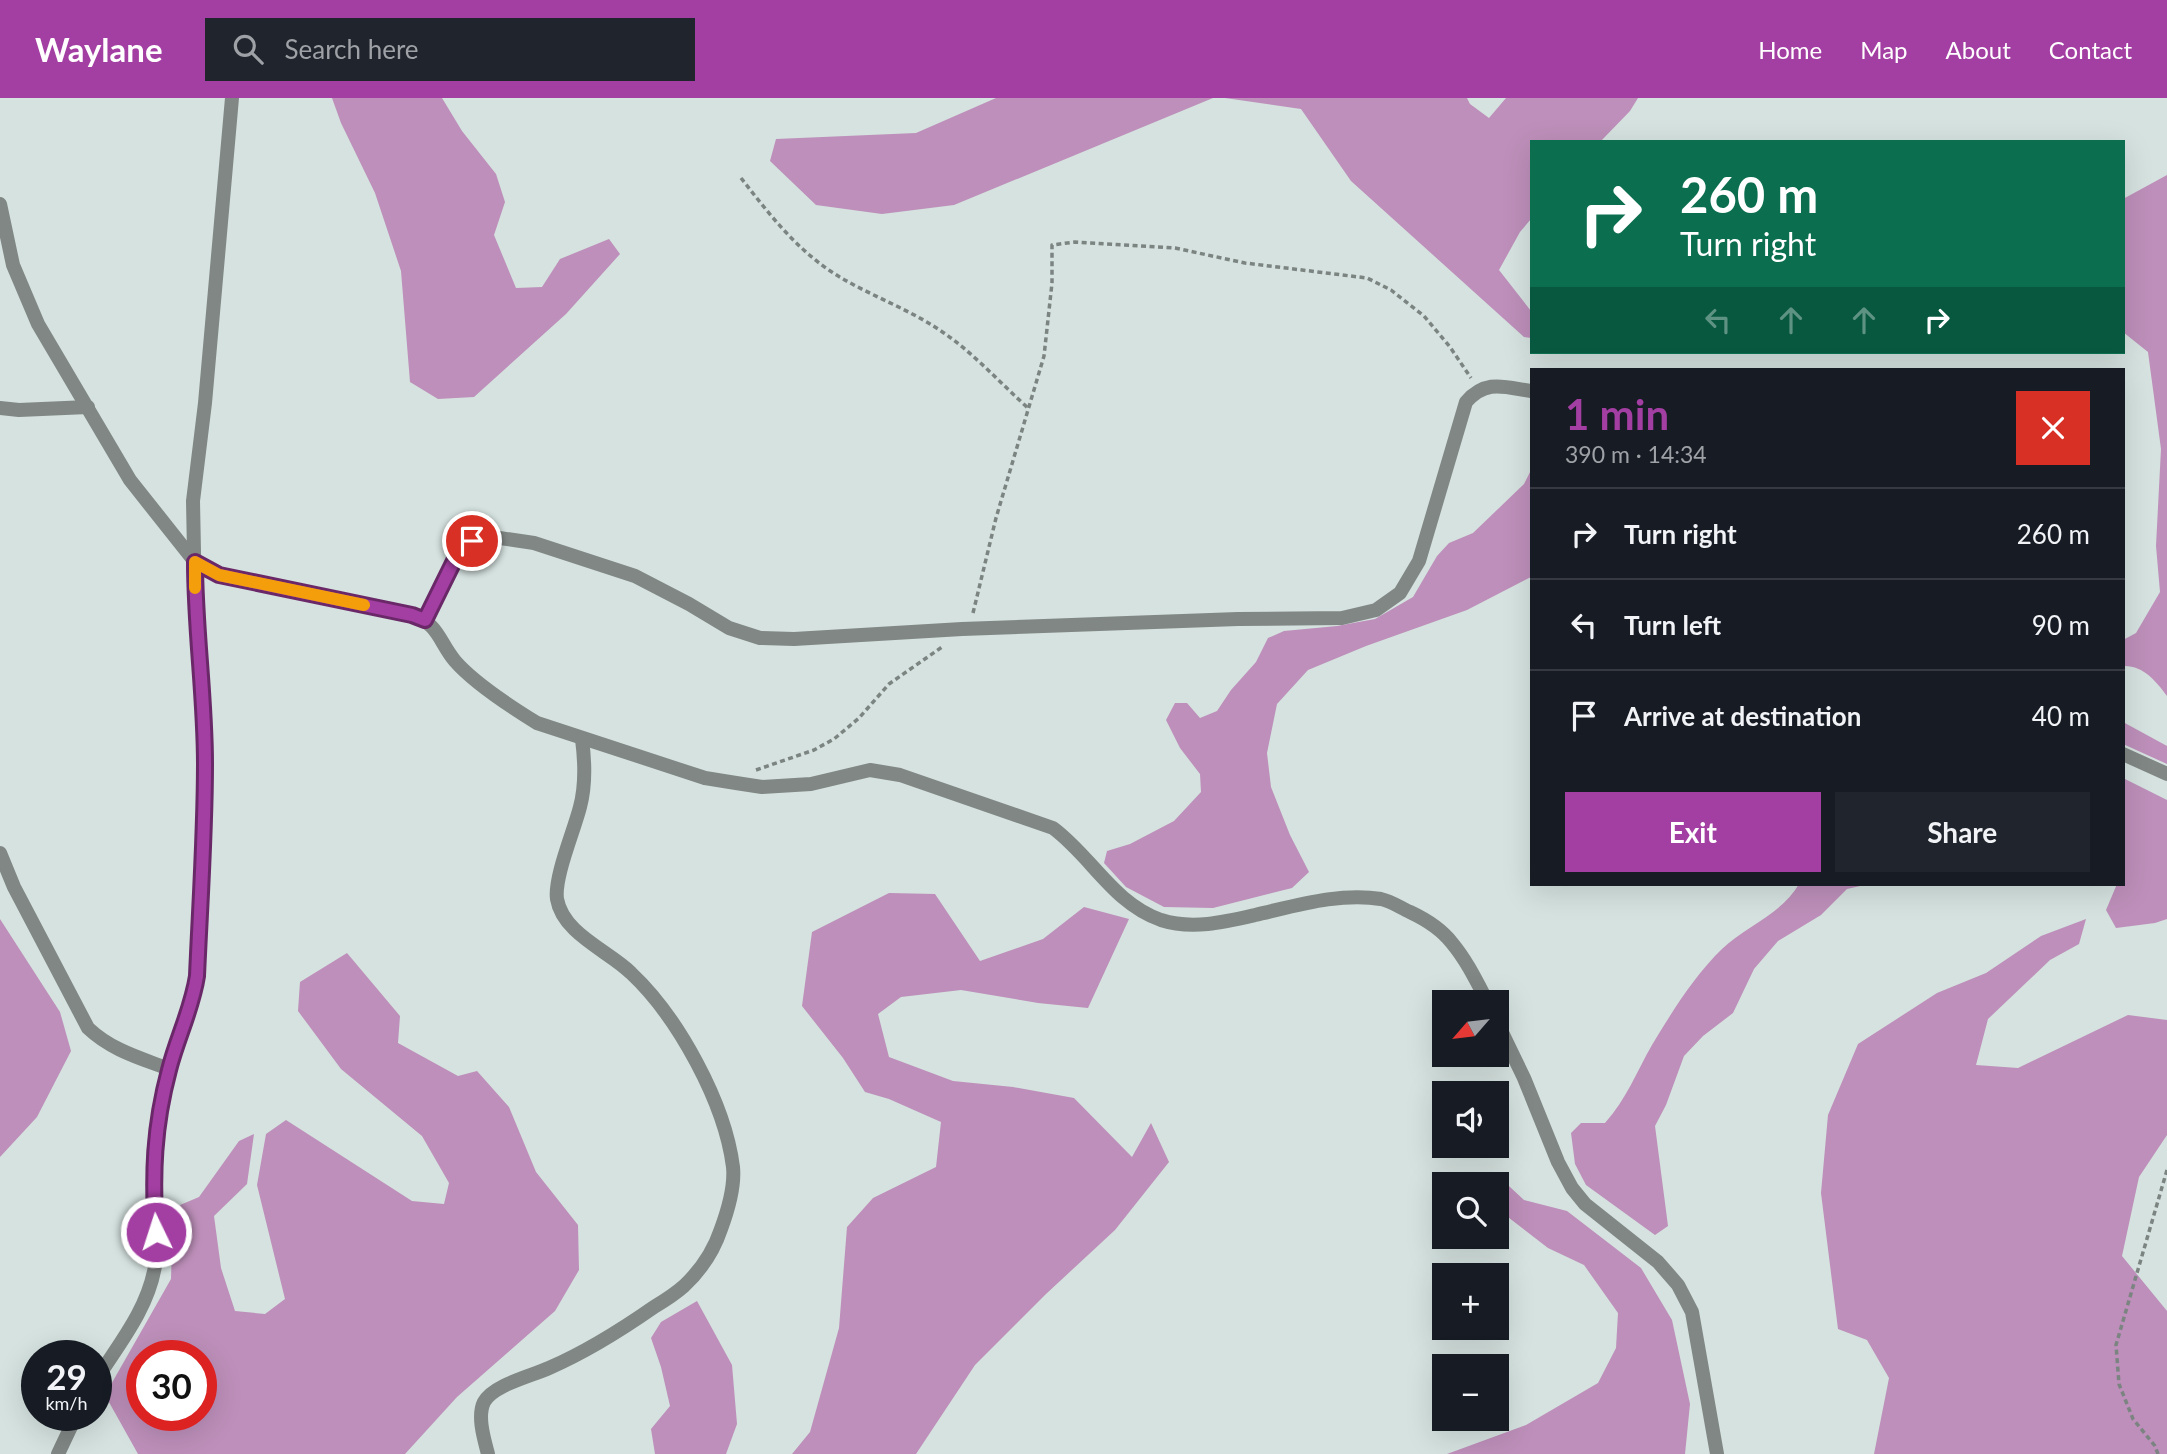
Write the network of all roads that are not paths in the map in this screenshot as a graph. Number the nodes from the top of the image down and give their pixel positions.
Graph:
1 (232, 98) edge
2 (0, 204) edge
3 (1530, 391) edge
4 (88, 407) junction
5 (0, 408) edge
6 (195, 562) junction
7 (425, 620) junction
8 (582, 739) junction
9 (2125, 755) edge
10 (2167, 774) edge
11 (0, 853) edge
12 (1481, 990) edge
13 (1509, 1047) edge
14 (169, 1069) junction
15 (112, 1354) edge
16 (69, 1431) edge
17 (58, 1454) edge
18 (488, 1454) edge
19 (1717, 1454) edge

1 - 6 street
2 - 4 street
3 - 7 street
4 - 5 street
4 - 6 street
6 - 7 street
6 - 14 street
7 - 8 street
8 - 12 street
8 - 18 street
9 - 10 street
11 - 14 street
13 - 19 street
14 - 15 street
16 - 17 street

